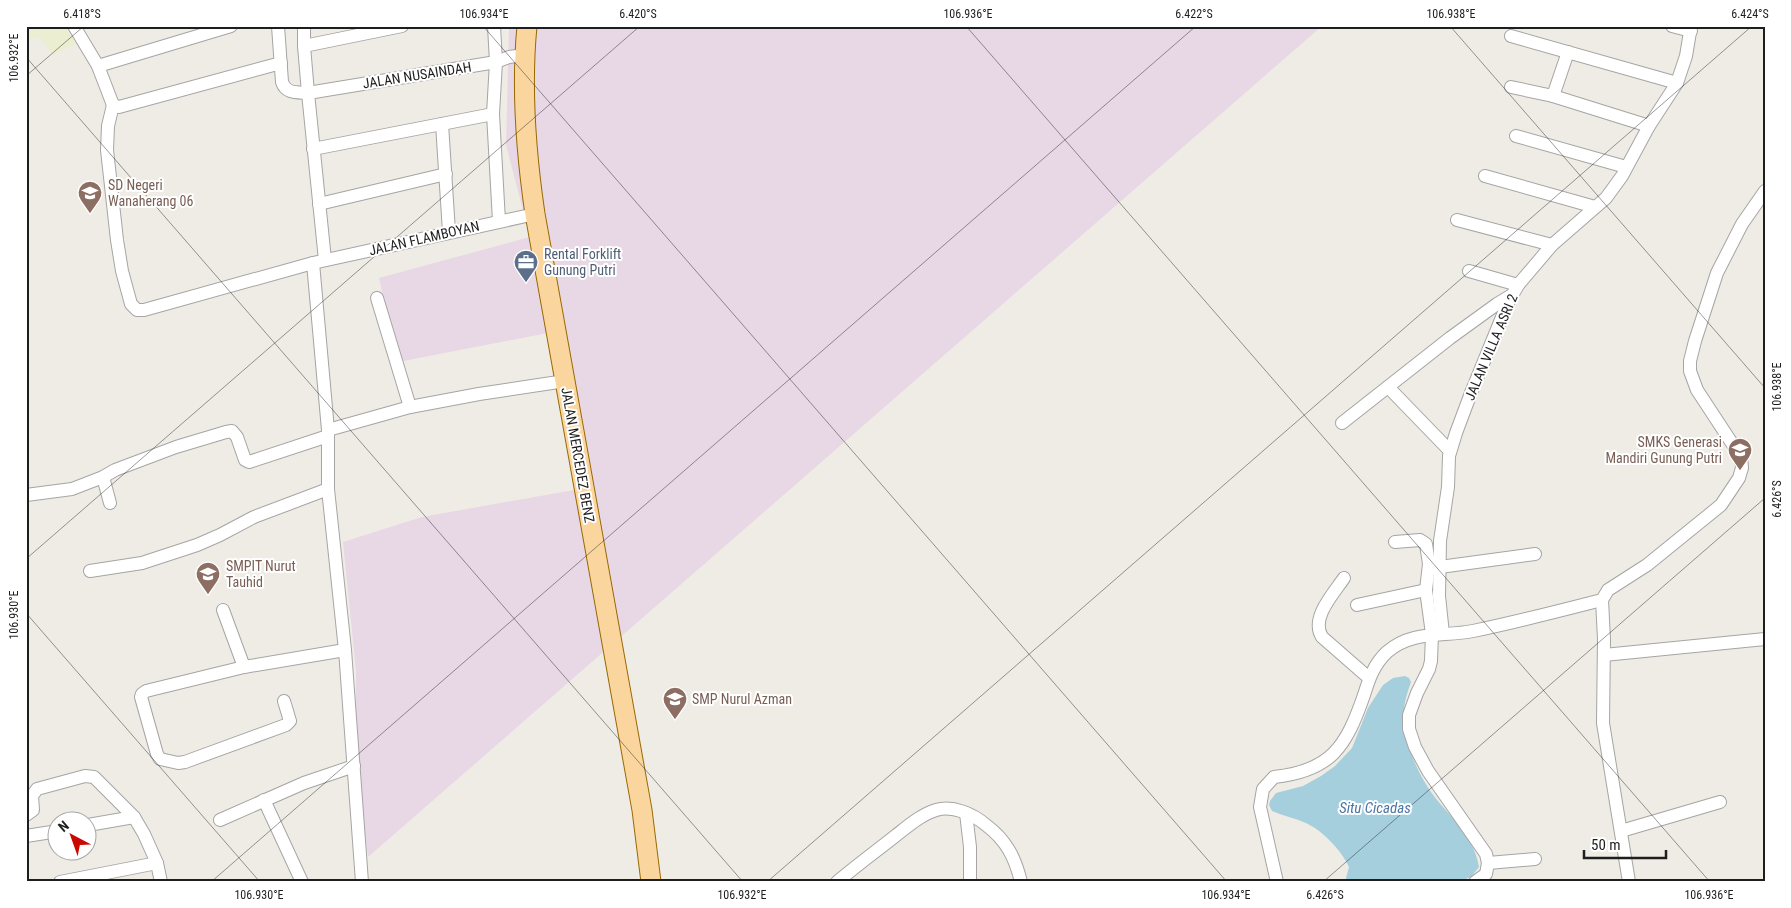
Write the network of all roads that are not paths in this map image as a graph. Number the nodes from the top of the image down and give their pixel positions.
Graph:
1 (74, 26) edge
2 (231, 26) edge
3 (278, 26) edge
4 (304, 26) edge
5 (402, 26) edge
6 (494, 26) edge
7 (527, 26) edge
8 (1672, 26) edge
9 (1691, 29) edge
10 (1511, 36) dead end
11 (304, 46) junction
12 (1568, 52) junction
13 (525, 55) junction
14 (496, 62) junction
15 (281, 63) junction
16 (98, 66) junction
17 (1677, 83) junction
18 (1511, 87) dead end
19 (308, 92) junction
20 (1553, 96) junction
21 (113, 105) junction
22 (493, 114) junction
23 (442, 124) junction
24 (1649, 126) junction
25 (1516, 136) dead end
26 (313, 149) junction
27 (1626, 168) junction
28 (446, 174) junction
29 (1485, 176) dead end
30 (1765, 191) edge
31 (319, 204) junction
32 (1595, 207) junction
33 (534, 214) junction
34 (1457, 220) dead end
35 (499, 221) junction
36 (448, 232) junction
37 (1552, 245) junction
38 (319, 261) junction
39 (1469, 271) dead end
40 (1515, 290) junction
41 (377, 298) dead end
42 (565, 381) junction
43 (1388, 387) junction
44 (410, 407) junction
45 (1342, 423) dead end
46 (328, 433) junction
47 (1450, 450) junction
48 (104, 477) junction
49 (328, 489) junction
50 (26, 495) edge
51 (110, 503) dead end
52 (1395, 542) dead end
53 (1534, 554) dead end
54 (1440, 567) junction
55 (90, 571) dead end
56 (1344, 578) dead end
57 (1426, 590) junction
58 (1602, 600) junction
59 (1357, 605) dead end
60 (223, 610) dead end
61 (1438, 634) junction
62 (1765, 639) edge
63 (346, 650) junction
64 (1604, 654) junction
65 (244, 667) junction
66 (1369, 678) junction
67 (284, 701) dead end
68 (354, 766) junction
69 (264, 800) junction
70 (1720, 802) dead end
71 (966, 813) junction
72 (26, 815) edge
73 (134, 817) junction
74 (220, 820) dead end
75 (98, 823) edge
76 (1621, 831) junction
77 (48, 833) edge
78 (26, 836) edge
79 (1536, 859) dead end
80 (157, 863) junction
81 (1488, 863) junction
82 (60, 882) edge
83 (161, 882) edge
84 (302, 882) edge
85 (362, 882) edge
86 (651, 882) edge
87 (837, 882) edge
88 (970, 882) edge
89 (1021, 882) edge
90 (1277, 882) edge
91 (1475, 882) edge
92 (1629, 882) edge

1 - 16 street
2 - 16 street
3 - 15 street
4 - 11 street
5 - 11 street
6 - 14 street
7 - 13 main road, JALAN MERCEDEZ BENZ
8 - 9 street
9 - 17 street, JALAN VILLA ASRI 2
10 - 12 street
11 - 19 street
12 - 17 street
12 - 20 street
13 - 14 street, JALAN NUSAINDAH
13 - 33 main road, JALAN MERCEDEZ BENZ
14 - 19 street, JALAN NUSAINDAH
14 - 22 street
15 - 19 street
15 - 21 street
16 - 21 street
17 - 24 street, JALAN VILLA ASRI 2
18 - 20 street
19 - 26 street
20 - 24 street
21 - 38 street, JALAN FLAMBOYAN
22 - 23 street
22 - 35 street
23 - 26 street
23 - 28 street
24 - 27 street, JALAN VILLA ASRI 2
25 - 27 street
26 - 31 street
27 - 32 street, JALAN VILLA ASRI 2
28 - 31 street
28 - 36 street
29 - 32 street
30 - 58 street
31 - 38 street
32 - 37 street, JALAN VILLA ASRI 2
33 - 35 street, JALAN FLAMBOYAN
33 - 42 main road, JALAN MERCEDEZ BENZ
34 - 37 street
35 - 36 street, JALAN FLAMBOYAN
36 - 38 street, JALAN FLAMBOYAN
37 - 40 street, JALAN VILLA ASRI 2
38 - 46 street
39 - 40 street
40 - 43 street
40 - 47 street, JALAN VILLA ASRI 2
41 - 44 street
42 - 44 street
42 - 86 main road, JALAN MERCEDEZ BENZ
43 - 45 street
43 - 47 street
44 - 46 street
46 - 48 street
46 - 49 street
47 - 54 street, JALAN VILLA ASRI 2
48 - 50 street
48 - 51 street
49 - 55 street
49 - 63 street
52 - 57 street
53 - 54 street
54 - 61 street, JALAN VILLA ASRI 2
56 - 66 street
57 - 59 street
57 - 61 street
58 - 61 street
58 - 64 street
60 - 65 street
61 - 66 street
61 - 81 street
62 - 64 street
63 - 65 street
63 - 68 street
64 - 76 street
65 - 67 street
66 - 90 street
68 - 69 street
68 - 85 street
69 - 74 street
69 - 84 street
70 - 76 street
71 - 87 street
71 - 88 street
71 - 89 street
72 - 73 street
73 - 75 street
73 - 80 street
76 - 92 street
77 - 78 street
79 - 81 street
80 - 82 street
80 - 83 street
81 - 91 street

